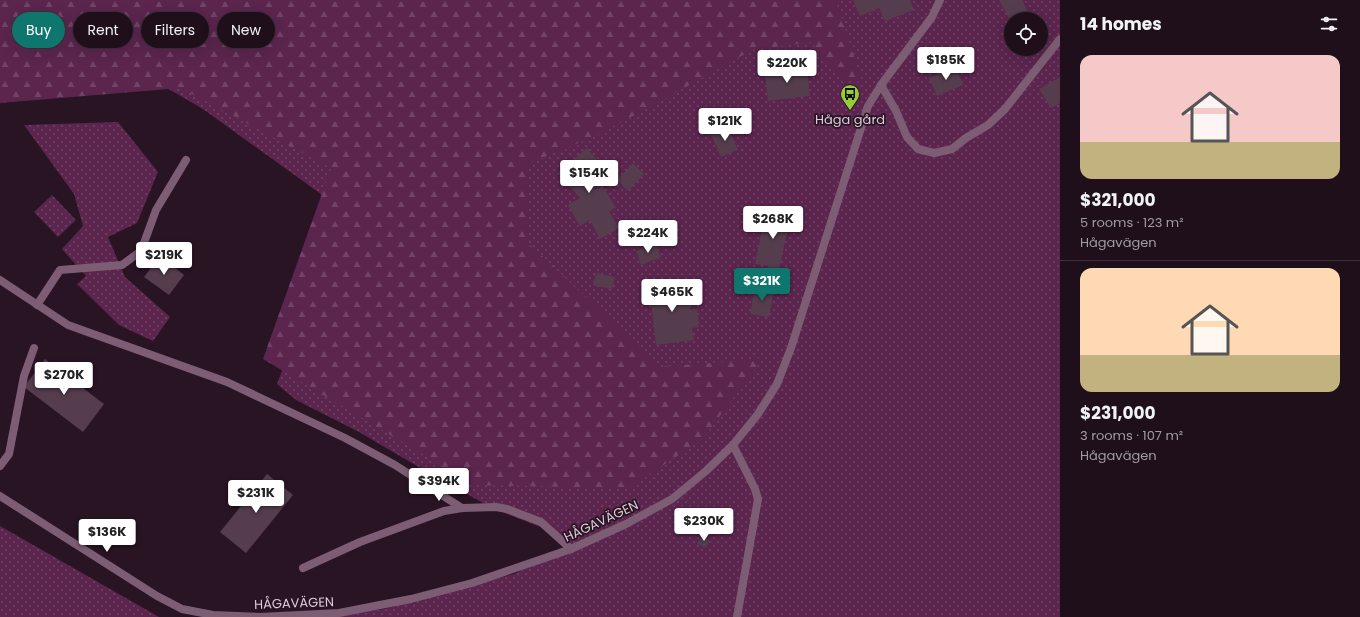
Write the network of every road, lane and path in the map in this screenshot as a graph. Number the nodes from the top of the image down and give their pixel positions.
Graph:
1 (940, 0) edge
2 (1060, 39) edge
3 (881, 85) junction
4 (186, 160) dead end
5 (0, 280) edge
6 (37, 305) junction
7 (34, 348) dead end
8 (733, 445) junction
9 (0, 466) edge
10 (0, 496) edge
11 (462, 508) junction
12 (571, 549) junction
13 (303, 568) dead end
14 (737, 617) edge

1 - 3 street, HÅGAVÄGEN
2 - 3 street
3 - 8 street, HÅGAVÄGEN
4 - 6 street
5 - 6 street
6 - 11 street
7 - 9 street
8 - 12 street, HÅGAVÄGEN
8 - 14 street
10 - 12 street, HÅGAVÄGEN
11 - 12 street
11 - 13 street

